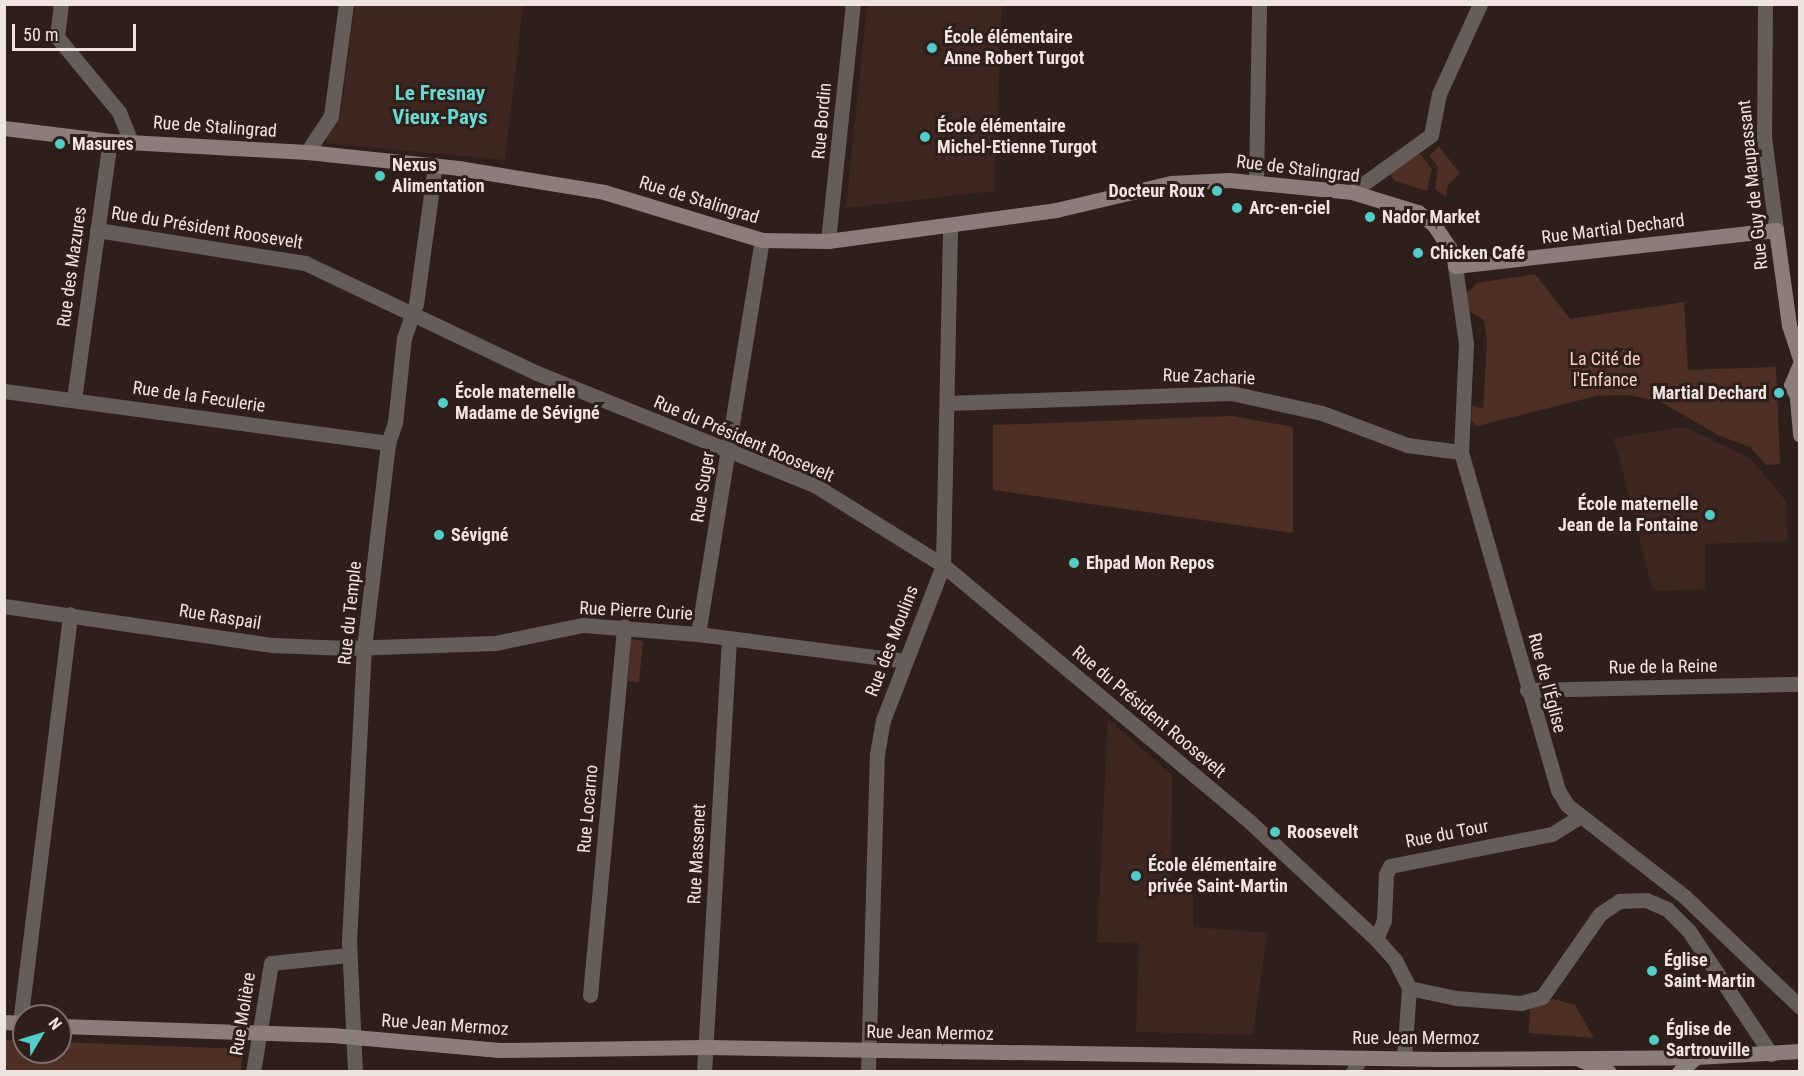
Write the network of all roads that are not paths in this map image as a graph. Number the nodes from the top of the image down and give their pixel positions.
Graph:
1 (61, 4) edge
2 (346, 4) edge
3 (853, 4) edge
4 (1259, 4) edge
5 (1480, 4) edge
6 (1765, 4) edge
7 (4, 128) edge
8 (110, 141) junction
9 (131, 141) junction
10 (307, 152) junction
11 (435, 165) junction
12 (1257, 181) junction
13 (1352, 192) junction
14 (950, 225) junction
15 (97, 230) junction
16 (1776, 230) junction
17 (762, 240) junction
18 (828, 241) junction
19 (1455, 266) junction
20 (414, 314) junction
21 (1800, 359) edge
22 (1800, 364) edge
23 (4, 391) edge
24 (74, 399) junction
25 (1798, 400) edge
26 (948, 403) junction
27 (1800, 435) edge
28 (388, 443) junction
29 (729, 450) junction
30 (1461, 452) junction
31 (943, 565) junction
32 (4, 606) edge
33 (69, 619) junction
34 (624, 627) junction
35 (699, 634) junction
36 (729, 639) junction
37 (364, 648) junction
38 (905, 661) junction
39 (1800, 684) edge
40 (1527, 690) junction
41 (1581, 816) junction
42 (1376, 939) junction
43 (349, 955) junction
44 (1409, 988) junction
45 (591, 995) dead end
46 (18, 1004) edge
47 (1800, 1007) edge
48 (72, 1026) edge
49 (260, 1033) junction
50 (353, 1037) junction
51 (705, 1047) junction
52 (869, 1052) junction
53 (1771, 1054) junction
54 (1796, 1056) edge
55 (1573, 1057) junction
56 (1696, 1057) junction
57 (1404, 1058) junction
58 (1357, 1065) edge
59 (254, 1071) edge
60 (355, 1071) edge
61 (704, 1071) edge
62 (868, 1071) edge
63 (1609, 1071) edge
64 (1679, 1071) edge

1 - 9 street
2 - 10 street
3 - 18 street, Rue Bordin
4 - 12 street
5 - 13 street
6 - 16 street, Rue Guy de Maupassant
7 - 8 main road, Rue de Stalingrad
8 - 9 main road, Rue de Stalingrad
8 - 15 street, Rue des Mazures
9 - 10 main road, Rue de Stalingrad
10 - 11 main road, Rue de Stalingrad
11 - 17 main road, Rue de Stalingrad
11 - 20 street, Rue du Temple
12 - 13 main road, Rue de Stalingrad
12 - 14 main road, Rue de Stalingrad
13 - 19 main road, Rue de Stalingrad
14 - 18 main road, Rue de Stalingrad
14 - 26 street, Rue des Moulins
15 - 20 street, Rue du Président Roosevelt
15 - 24 street, Rue des Mazures
16 - 19 main road, Rue Martial Dechard
16 - 21 main road, Rue Guy de Maupassant
17 - 18 main road, Rue de Stalingrad
17 - 29 street, Rue Suger
19 - 30 street, Rue de l'Église
20 - 28 street, Rue du Temple
20 - 29 street, Rue du Président Roosevelt
22 - 25 main road
23 - 24 street, Rue de la Feculerie
24 - 28 street, Rue de la Feculerie
25 - 27 main road
26 - 30 street, Rue Zacharie
26 - 31 street, Rue des Moulins
28 - 37 street, Rue du Temple
29 - 31 street, Rue du Président Roosevelt
29 - 35 street, Rue Suger
30 - 40 street, Rue de l'Église
31 - 38 street, Rue des Moulins
31 - 42 street, Rue du Président Roosevelt
32 - 33 street, Rue Raspail
33 - 37 street, Rue Raspail
33 - 46 street
34 - 35 street, Rue Pierre Curie
34 - 37 street, Rue Pierre Curie
34 - 45 street, Rue Locarno
35 - 36 street, Rue Pierre Curie
36 - 38 street, Rue Pierre Curie
36 - 51 street, Rue Massenet
37 - 43 street, Rue du Temple
38 - 52 street, Rue des Moulins
39 - 40 street, Rue de la Reine
40 - 41 street, Rue de l'Église
41 - 42 street, Rue du Tour
41 - 47 street, Rue de l'Église
42 - 44 street, Rue du Président Roosevelt
43 - 49 street, Rue Molière
43 - 50 street, Rue du Temple
44 - 53 street
44 - 57 street
48 - 49 main road, Rue Jean Mermoz
49 - 50 main road, Rue Jean Mermoz
49 - 59 street, Rue Molière
50 - 51 main road, Rue Jean Mermoz
50 - 60 street, Rue du Temple
51 - 52 main road, Rue Jean Mermoz
51 - 61 street, Rue Massenet
52 - 58 main road, Rue Jean Mermoz
52 - 62 street, Rue des Moulins
53 - 54 main road, Rue Jean Mermoz
53 - 56 main road, Rue Jean Mermoz
55 - 56 main road, Rue Jean Mermoz
55 - 57 main road, Rue Jean Mermoz
55 - 63 main road
56 - 64 main road
57 - 58 main road, Rue Jean Mermoz

